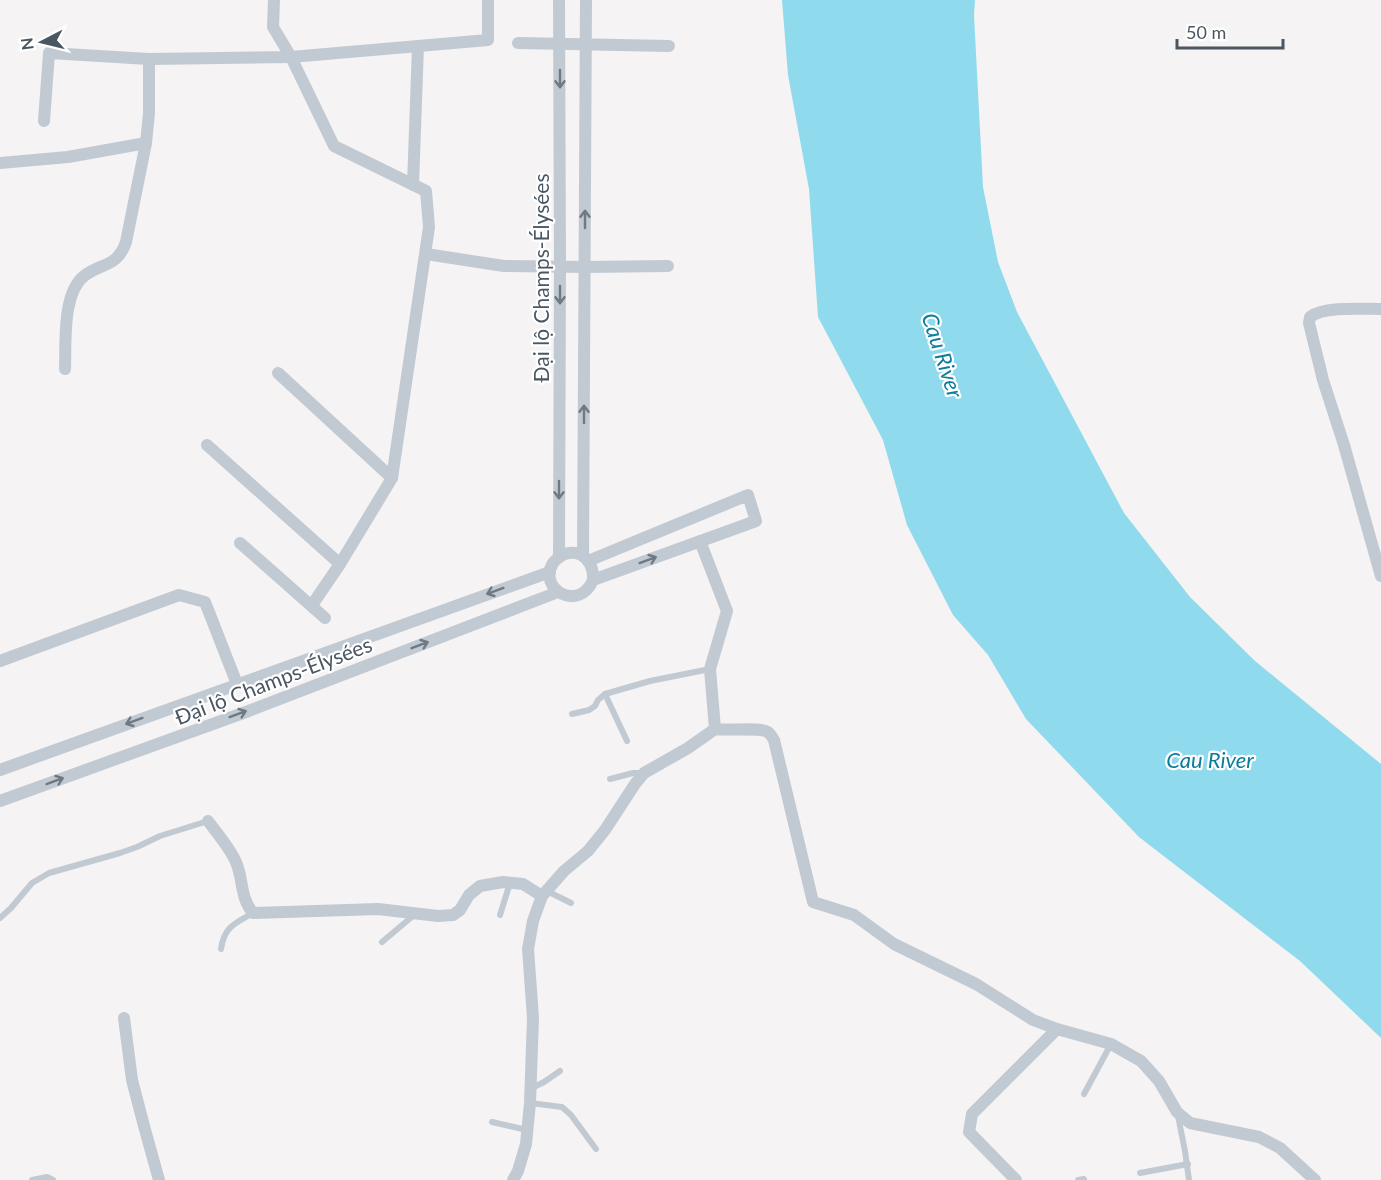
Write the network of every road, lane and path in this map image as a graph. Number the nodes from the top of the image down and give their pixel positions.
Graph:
1 (274, 0) edge
2 (488, 0) edge
3 (559, 0) edge
4 (586, 0) edge
5 (518, 43) dead end
6 (559, 44) junction
7 (586, 45) junction
8 (418, 46) junction
9 (669, 46) dead end
10 (291, 57) junction
11 (150, 59) junction
12 (44, 121) dead end
13 (146, 143) junction
14 (0, 163) edge
15 (413, 185) junction
16 (426, 254) junction
17 (668, 266) dead end
18 (560, 267) junction
19 (585, 267) junction
20 (1381, 309) edge
21 (65, 369) dead end
22 (278, 373) dead end
23 (207, 445) dead end
24 (392, 478) junction
25 (700, 542) junction
26 (240, 543) dead end
27 (559, 557) junction
28 (586, 559) junction
29 (340, 564) junction
30 (550, 572) junction
31 (1381, 576) edge
32 (593, 580) junction
33 (558, 592) junction
34 (312, 605) junction
35 (325, 618) dead end
36 (0, 661) edge
37 (710, 669) junction
38 (237, 684) junction
39 (605, 694) junction
40 (572, 714) dead end
41 (715, 729) junction
42 (627, 741) dead end
43 (0, 770) edge
44 (644, 772) junction
45 (610, 779) dead end
46 (0, 801) edge
47 (208, 821) joint
48 (510, 883) junction
49 (544, 893) junction
50 (571, 903) dead end
51 (253, 913) junction
52 (416, 913) junction
53 (500, 915) dead end
54 (0, 918) edge
55 (382, 942) dead end
56 (221, 949) dead end
57 (124, 1018) dead end
58 (1057, 1029) junction
59 (1111, 1044) junction
60 (560, 1071) dead end
61 (530, 1089) junction
62 (1084, 1094) dead end
63 (530, 1103) junction
64 (1177, 1112) junction
65 (492, 1122) dead end
66 (527, 1130) junction
67 (596, 1149) dead end
68 (1188, 1164) junction
69 (1140, 1173) dead end
70 (32, 1180) edge
71 (53, 1180) edge
72 (159, 1180) edge
73 (513, 1180) edge
74 (1016, 1180) edge
75 (1189, 1180) edge
76 (1314, 1180) edge

1 - 10 street
2 - 8 street
3 - 6 street, Đại lộ Champs-Élysées
4 - 7 street
5 - 6 street
6 - 7 street
6 -> 18 street, Đại lộ Champs-Élysées
7 - 9 street
19 -> 7 street
8 - 10 street
8 - 15 street
10 - 11 street
10 - 15 street
11 - 12 street
11 - 13 street
13 - 14 street
13 - 21 street
15 - 16 street
16 - 18 street
16 - 24 street
17 - 19 street
18 - 19 street
18 -> 27 street, Đại lộ Champs-Élysées
28 -> 19 street
20 - 31 street
22 - 24 street
23 - 29 street
24 - 29 street
25 - 28 street, Đại lộ Champs-Élysées
32 -> 25 street, Đại lộ Champs-Élysées
25 - 37 street
26 - 34 street
27 - 28 street
27 - 30 street
28 - 32 street
29 - 34 street
30 - 33 street
30 -> 38 street, Đại lộ Champs-Élysées
32 - 33 street, Đại lộ Champs-Élysées
46 -> 33 street, Đại lộ Champs-Élysées
34 - 35 street
36 - 38 street
37 - 39 lane
37 - 41 street
38 -> 43 street, Đại lộ Champs-Élysées
39 - 40 lane
39 - 42 lane
41 - 44 street
41 - 58 street
44 - 45 lane
44 - 49 street
47 - 51 street
47 - 54 lane
48 - 49 street
48 - 52 street
48 - 53 lane
49 - 50 lane
49 - 61 street
51 - 52 street
51 - 56 lane
52 - 55 lane
57 - 72 street
58 - 59 street
58 - 74 street
59 - 62 lane
59 - 64 street
60 - 61 lane
61 - 63 street
63 - 66 street
63 - 67 lane
64 - 68 lane
64 - 76 street
65 - 66 lane
66 - 73 street
68 - 69 lane
68 - 75 lane
70 - 71 lane

